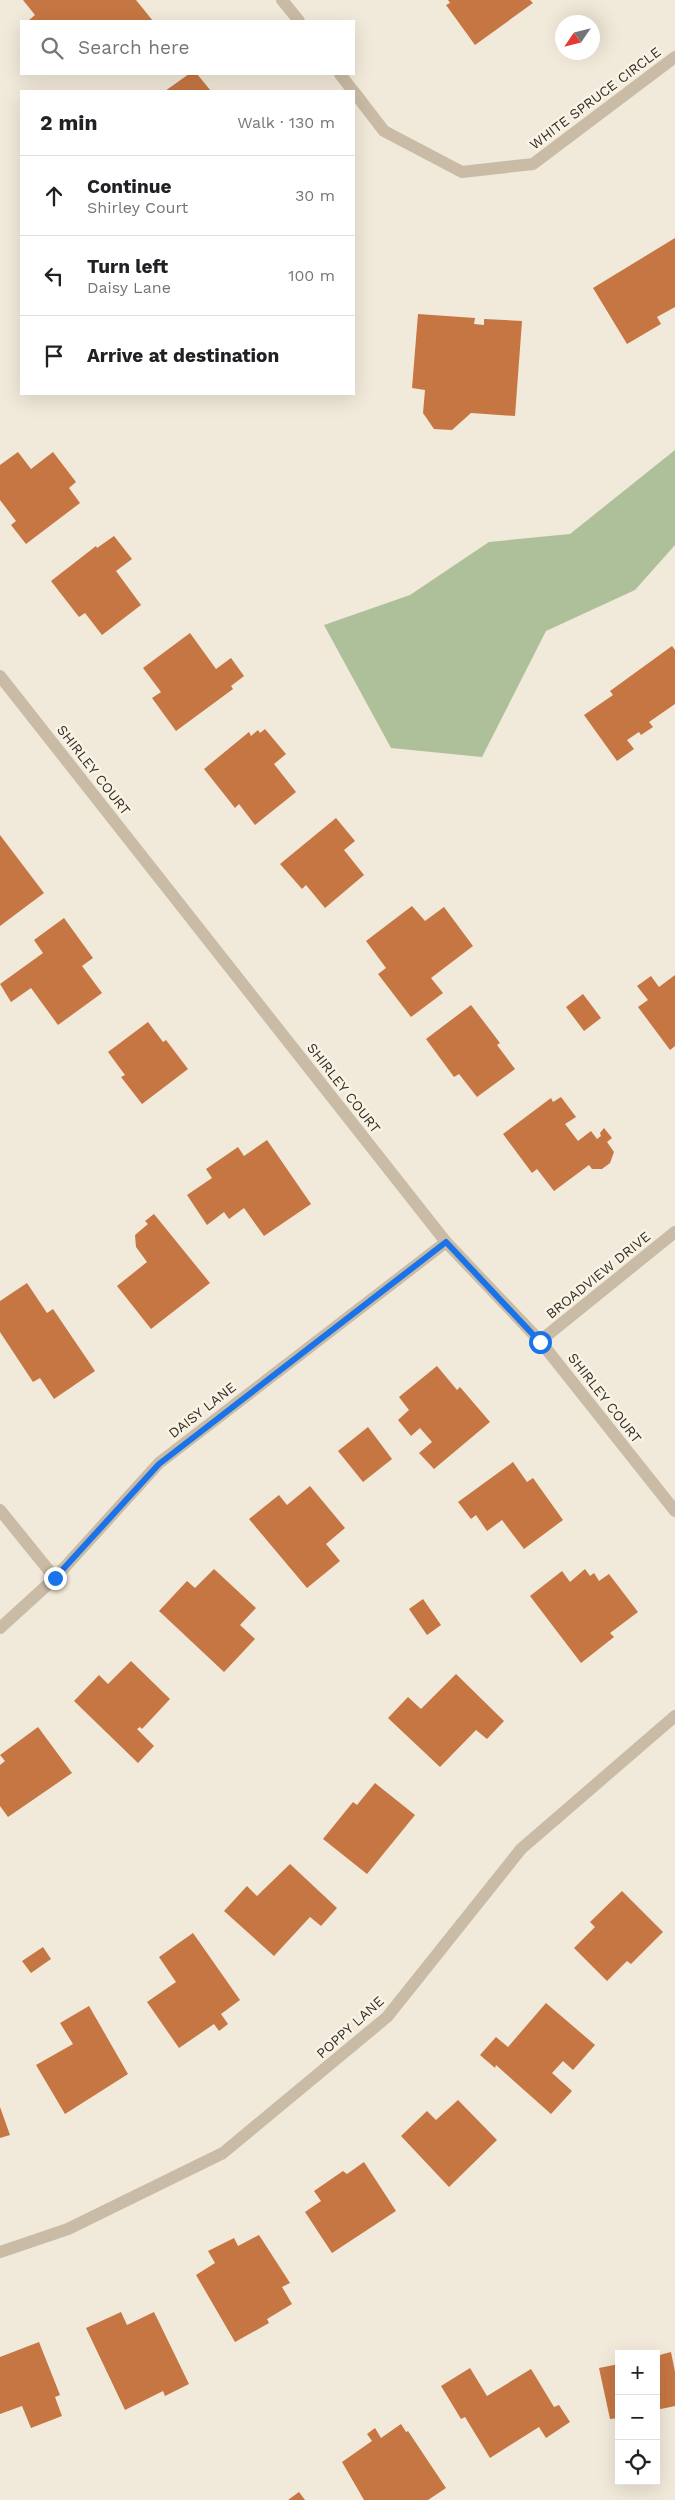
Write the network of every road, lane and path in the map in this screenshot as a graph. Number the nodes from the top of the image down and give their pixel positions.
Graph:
1 (282, 0) edge
2 (298, 20) edge
3 (675, 57) edge
4 (341, 75) edge
5 (352, 90) edge
6 (355, 93) edge
7 (0, 676) edge
8 (675, 1232) edge
9 (446, 1242) junction
10 (540, 1342) junction
11 (0, 1510) edge
12 (675, 1511) edge
13 (55, 1578) junction
14 (0, 1628) edge
15 (675, 1716) edge
16 (0, 2252) edge

1 - 2 street
3 - 6 street, WHITE SPRUCE CIRCLE
4 - 5 street, WHITE SPRUCE CIRCLE
7 - 9 street, SHIRLEY COURT
8 - 10 street, BROADVIEW DRIVE
9 - 10 street, SHIRLEY COURT
9 - 13 street, DAISY LANE
10 - 12 street, SHIRLEY COURT
11 - 13 street
13 - 14 street, DAISY LANE
15 - 16 street, POPPY LANE

